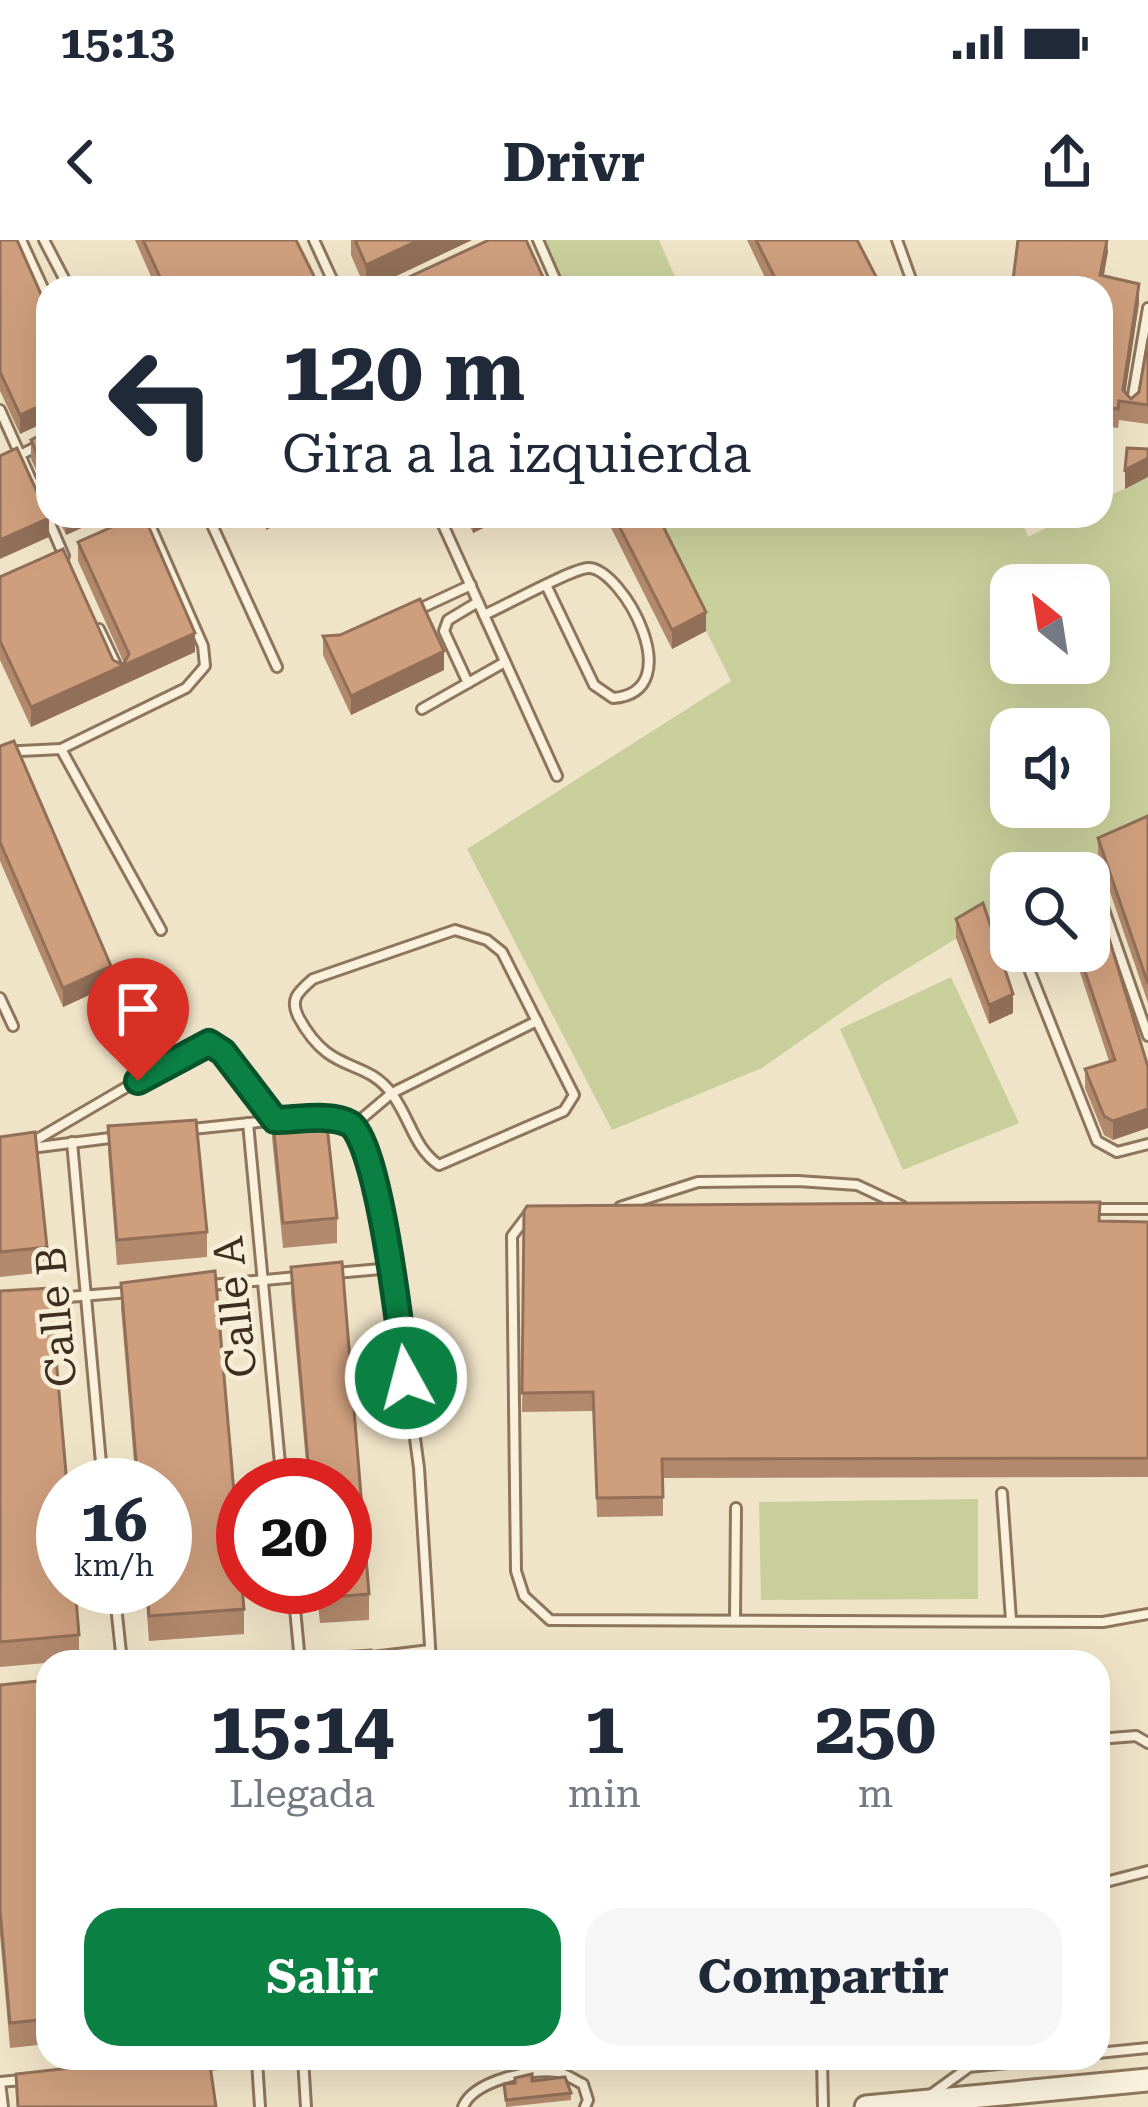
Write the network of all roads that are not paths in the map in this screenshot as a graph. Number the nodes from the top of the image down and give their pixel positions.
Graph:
1 (21, 240) edge
2 (44, 240) edge
3 (314, 240) edge
4 (538, 240) edge
5 (897, 240) edge
6 (37, 276) edge
7 (63, 276) edge
8 (330, 276) edge
9 (554, 276) edge
10 (909, 276) edge
11 (1148, 308) edge
12 (0, 410) edge
13 (1130, 410) edge
14 (36, 447) edge
15 (20, 455) junction
16 (0, 465) edge
17 (36, 492) edge
18 (52, 528) edge
19 (131, 528) edge
20 (151, 528) edge
21 (213, 528) edge
22 (444, 528) edge
23 (127, 530) edge
24 (86, 549) edge
25 (65, 558) junction
26 (44, 568) edge
27 (75, 578) edge
28 (470, 585) junction
29 (547, 587) junction
30 (478, 602) junction
31 (413, 612) edge
32 (484, 615) junction
33 (93, 617) edge
34 (506, 662) junction
35 (277, 668) dead end
36 (122, 676) edge
37 (468, 683) junction
38 (422, 710) dead end
39 (61, 748) junction
40 (4, 751) edge
41 (557, 776) dead end
42 (1110, 927) edge
43 (161, 930) dead end
44 (1030, 972) edge
45 (0, 998) edge
46 (537, 1021) junction
47 (13, 1027) dead end
48 (1148, 1036) edge
49 (392, 1094) junction
50 (275, 1120) junction
51 (293, 1120) edge
52 (311, 1120) edge
53 (248, 1123) junction
54 (353, 1126) junction
55 (172, 1131) edge
56 (132, 1136) edge
57 (72, 1142) junction
58 (1148, 1144) edge
59 (604, 1209) edge
60 (1072, 1209) edge
61 (1148, 1209) edge
62 (911, 1210) edge
63 (537, 1211) edge
64 (392, 1268) junction
65 (327, 1274) edge
66 (305, 1276) edge
67 (262, 1280) junction
68 (195, 1286) edge
69 (150, 1290) edge
70 (83, 1296) junction
71 (21, 1301) edge
72 (100, 1458) edge
73 (280, 1458) edge
74 (1002, 1493) dead end
75 (736, 1508) dead end
76 (117, 1614) edge
77 (296, 1614) edge
78 (1148, 1614) edge
79 (735, 1618) junction
80 (1011, 1620) junction
81 (121, 1650) edge
82 (299, 1650) edge
83 (430, 1650) edge
84 (1110, 1738) edge
85 (1148, 1744) edge
86 (1148, 1871) edge
87 (1110, 1881) edge
88 (1148, 2048) edge
89 (1110, 2053) edge
90 (258, 2070) edge
91 (301, 2070) edge
92 (823, 2070) edge
93 (965, 2070) edge
94 (47, 2078) edge
95 (1148, 2080) edge
96 (0, 2082) edge
97 (926, 2100) junction
98 (3, 2107) edge
99 (260, 2107) edge
100 (306, 2107) edge
101 (463, 2107) edge
102 (585, 2107) edge
103 (824, 2107) edge
104 (866, 2107) edge

1 - 6 lane
2 - 7 lane
3 - 8 lane
4 - 9 lane
5 - 10 lane
11 - 13 lane
12 - 15 lane
14 - 15 lane
15 - 16 lane
15 - 17 lane
18 - 25 lane
19 - 23 lane
20 - 39 lane
21 - 35 lane
22 - 28 lane
24 - 25 lane
25 - 26 lane
25 - 27 lane
28 - 30 lane
28 - 31 lane
29 - 29 lane
29 - 32 lane
30 - 32 lane
30 - 37 lane
32 - 34 lane
33 - 36 lane
34 - 37 lane
34 - 41 lane
37 - 38 lane
39 - 40 lane
39 - 43 lane
42 - 48 lane
44 - 58 lane
45 - 47 lane
46 - 49 lane
46 - 49 lane
46 - 49 lane
49 - 54 lane
50 - 51 lane
50 - 53 lane
50 - 57 lane
52 - 54 lane
53 - 55 lane
53 - 67 lane, Calle A
54 - 64 lane
56 - 57 lane
57 - 70 lane, Calle B
59 - 62 lane
60 - 61 lane
63 - 79 lane
64 - 65 lane
64 - 83 lane
66 - 67 lane
67 - 68 lane
67 - 73 lane, Calle A
69 - 70 lane
70 - 71 lane
70 - 72 lane, Calle B
74 - 80 lane
75 - 79 lane
76 - 81 lane
77 - 82 lane
78 - 80 lane
79 - 80 lane
84 - 85 lane
86 - 87 lane
88 - 89 lane
90 - 99 lane
91 - 100 lane
92 - 103 lane
93 - 97 lane
94 - 96 lane
95 - 97 street
96 - 98 lane
97 - 104 street
101 - 102 lane

